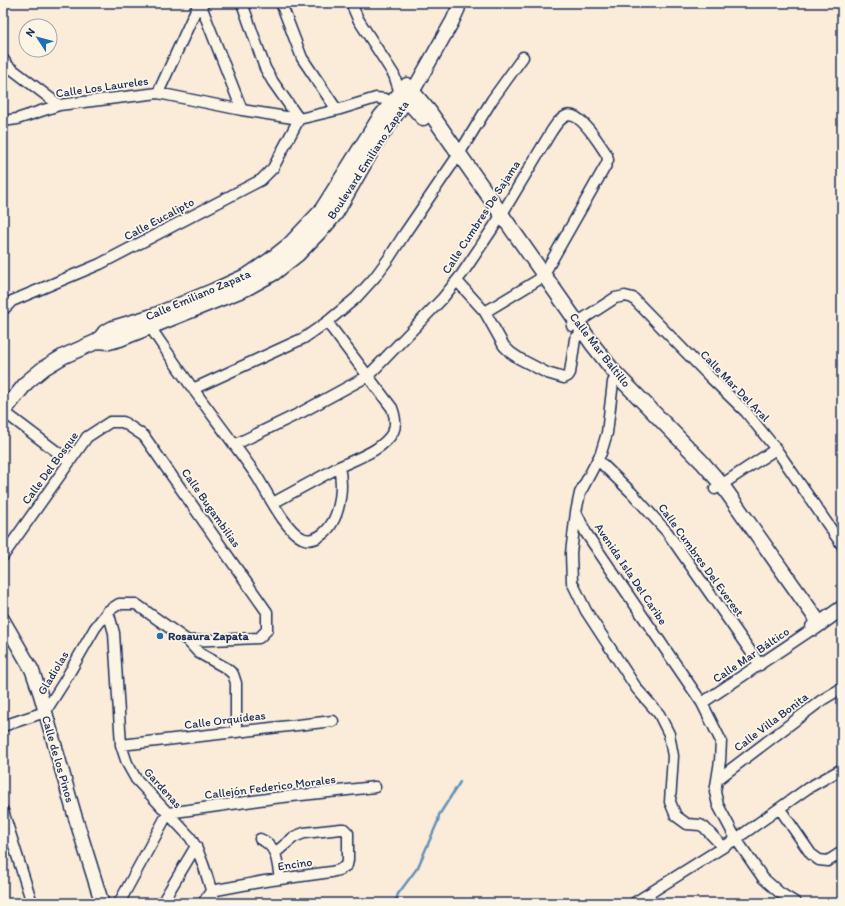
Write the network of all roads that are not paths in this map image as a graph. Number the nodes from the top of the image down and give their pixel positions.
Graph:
1 (200, 3) edge
2 (242, 3) edge
3 (281, 3) edge
4 (352, 3) edge
5 (458, 3) edge
6 (523, 57) dead end
7 (3, 59) edge
8 (158, 93) junction
9 (403, 96) junction
10 (58, 105) junction
11 (242, 110) junction
12 (337, 110) junction
13 (300, 119) junction
14 (3, 121) edge
15 (456, 157) junction
16 (499, 217) junction
17 (541, 277) junction
18 (457, 281) junction
19 (3, 310) edge
20 (484, 312) junction
21 (148, 322) junction
22 (327, 322) junction
23 (577, 328) junction
24 (368, 376) junction
25 (615, 379) junction
26 (193, 389) junction
27 (3, 411) edge
28 (110, 422) joint
29 (234, 445) junction
30 (776, 449) junction
31 (598, 460) junction
32 (69, 461) junction
33 (339, 467) junction
34 (719, 487) junction
35 (273, 503) junction
36 (576, 512) junction
37 (842, 545) edge
38 (3, 556) edge
39 (842, 608) edge
40 (108, 611) junction
41 (3, 620) edge
42 (817, 626) junction
43 (188, 641) junction
44 (760, 664) junction
45 (842, 688) edge
46 (702, 703) junction
47 (45, 712) junction
48 (333, 721) dead end
49 (3, 726) edge
50 (236, 732) junction
51 (121, 745) junction
52 (842, 769) edge
53 (718, 779) junction
54 (375, 787) dead end
55 (780, 808) junction
56 (3, 811) edge
57 (168, 813) junction
58 (260, 839) dead end
59 (736, 839) junction
60 (196, 846) junction
61 (723, 847) junction
62 (842, 852) edge
63 (275, 853) junction
64 (280, 879) junction
65 (211, 891) junction
66 (32, 903) edge
67 (102, 903) edge
68 (119, 903) edge
69 (162, 903) edge
70 (203, 903) edge
71 (215, 903) edge
72 (634, 903) edge
73 (796, 903) edge

1 - 8 street
1 - 11 street
2 - 13 street
3 - 12 street
4 - 9 street
5 - 9 street, Boulevard Emiliano Zapata
6 - 15 street
7 - 10 street
8 - 10 street, Calle Los Laureles
8 - 11 street, Calle Los Laureles
9 - 12 street
9 - 15 main road, Calle Mar Baltillo
9 - 21 main road, Calle Emiliano Zapata
10 - 14 street, Calle Los Laureles
11 - 13 street, Calle Los Laureles
12 - 13 street
13 - 19 street, Calle Eucalipto
15 - 16 main road, Calle Mar Baltillo
15 - 22 street
16 - 17 main road, Calle Mar Baltillo
16 - 17 street, Calle Cumbres De Sajama
16 - 18 street, Calle Cumbres De Sajama
17 - 20 street
17 - 23 main road, Calle Mar Baltillo
18 - 20 street
18 - 24 street, Calle Cumbres De Sajama
20 - 23 street
21 - 26 street
21 - 27 main road, Calle Emiliano Zapata
22 - 24 street
22 - 26 street
23 - 25 main road, Calle Mar Baltillo
23 - 30 street, Calle Mar Del Aral
24 - 29 street, Calle Cumbres De Sajama
24 - 33 street
25 - 31 street
25 - 34 main road, Calle Mar Baltillo
26 - 29 street
27 - 32 street
28 - 32 street, Calle Del Bosque
28 - 43 street, Calle Bugambilias
29 - 35 street
30 - 34 street
30 - 37 street, Calle Mar Del Aral
31 - 36 street
31 - 44 street, Calle Cumbres Del Everest
32 - 38 street, Calle Del Bosque
33 - 35 street
33 - 35 street
34 - 42 main road, Calle Mar Baltillo
36 - 46 street, Avenida Isla Del Caribe
36 - 61 street
39 - 42 main road
40 - 43 street
40 - 47 street, Gladiolas
40 - 51 street, Gardenas
41 - 47 street, Calle de los Pinos
42 - 44 street, Calle Mar Báltico
43 - 50 street
44 - 46 street, Calle Mar Báltico
45 - 53 street, Calle Villa Bonita
46 - 53 street, Avenida Isla Del Caribe
47 - 49 street, Gladiolas
47 - 67 street, Calle de los Pinos
48 - 50 street, Calle Orquídeas
50 - 51 street, Calle Orquídeas
51 - 57 street, Gardenas
52 - 55 street
53 - 59 street, Avenida Isla Del Caribe
54 - 57 street, Callejón Federico Morales
55 - 59 street
55 - 62 street
56 - 66 street
57 - 60 street, Gardenas
57 - 68 street
58 - 63 street
59 - 61 street
59 - 73 street, Avenida Isla Del Caribe
60 - 65 street, Gardenas
60 - 69 street
61 - 72 street
63 - 64 street
63 - 64 street, Encino
64 - 65 street, Encino
65 - 70 street
65 - 71 street, Gardenas

